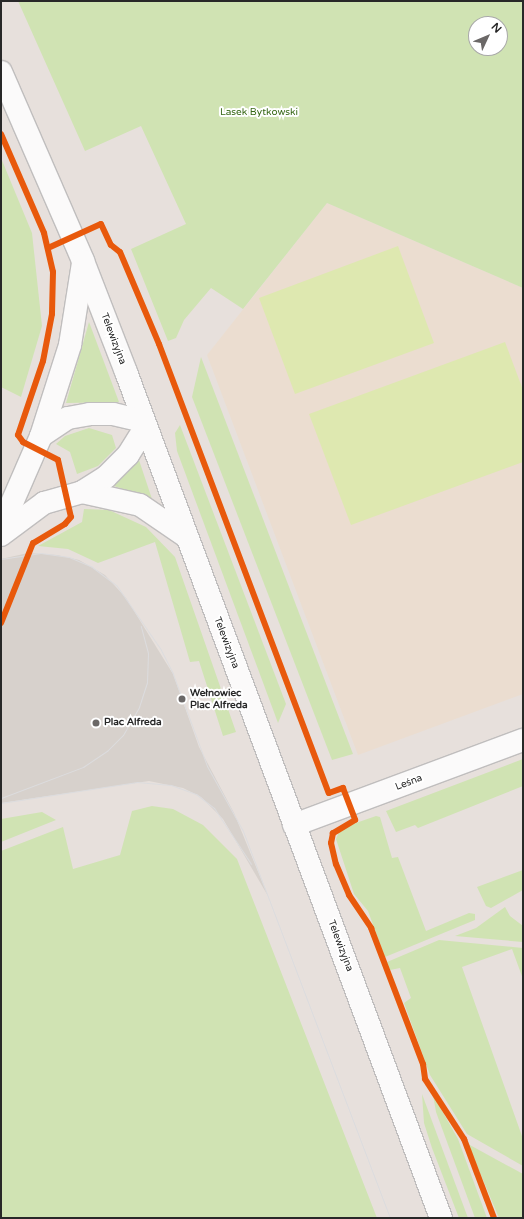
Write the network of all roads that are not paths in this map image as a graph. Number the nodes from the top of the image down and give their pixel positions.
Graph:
1 (1, 72) edge
2 (83, 261) junction
3 (144, 424) junction
4 (41, 436) junction
5 (82, 492) junction
6 (1, 528) edge
7 (1, 535) edge
8 (187, 537) junction
9 (523, 740) edge
10 (294, 825) junction
11 (441, 1218) edge

1 - 2 main road, Telewizyjna
2 - 3 main road, Telewizyjna
2 - 4 main road
3 - 4 main road
3 - 5 main road
3 - 8 main road, Telewizyjna
4 - 6 main road
5 - 7 main road
5 - 8 main road
8 - 10 main road, Telewizyjna
9 - 10 main road, Leśna
10 - 11 main road, Telewizyjna

